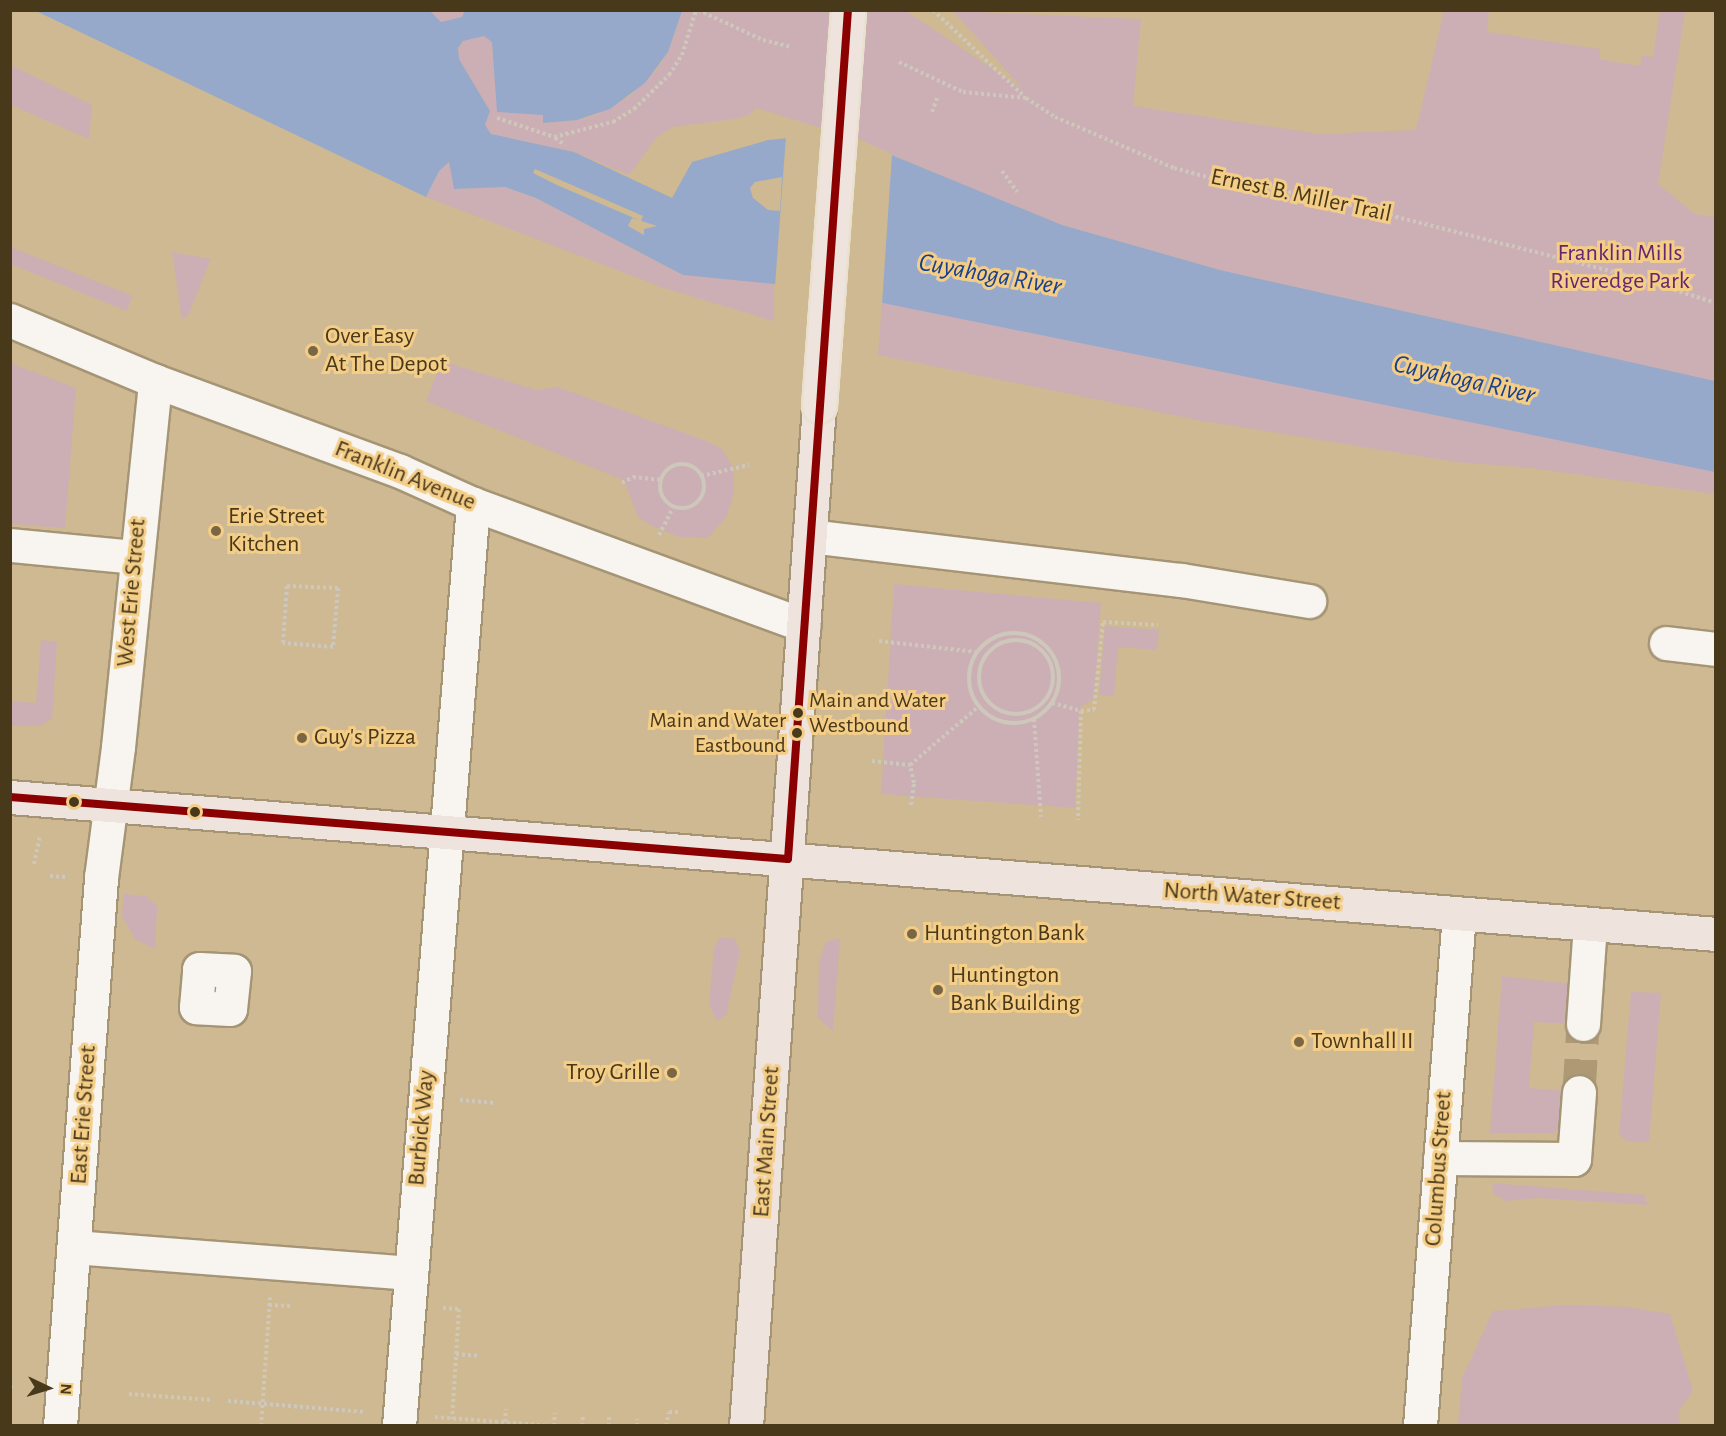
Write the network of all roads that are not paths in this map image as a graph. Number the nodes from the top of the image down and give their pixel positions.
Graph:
1 (848, 10) edge
2 (10, 320) edge
3 (155, 381) junction
4 (473, 504) junction
5 (810, 536) junction
6 (10, 545) edge
7 (135, 557) junction
8 (1309, 601) dead end
9 (804, 625) junction
10 (1666, 643) dead end
11 (1716, 649) edge
12 (10, 797) edge
13 (112, 805) junction
14 (444, 830) junction
15 (788, 859) junction
16 (1459, 913) junction
17 (1590, 924) junction
18 (1716, 934) edge
19 (1583, 1024) tunnel mouth
20 (1579, 1092) tunnel mouth
21 (1440, 1158) junction
22 (74, 1247) junction
23 (411, 1273) junction
24 (60, 1425) edge
25 (399, 1425) edge
26 (746, 1425) edge
27 (1420, 1425) edge

1 - 5 main road, East Main Street, bridge
2 - 3 street, Franklin Avenue
3 - 4 street, Franklin Avenue
3 - 7 street, West Erie Street
4 - 9 street, Franklin Avenue
4 - 14 street, Burbick Way
5 - 8 street
5 - 9 main road, East Main Street
6 - 7 street
7 - 13 street, West Erie Street
9 - 15 main road, East Main Street
10 - 11 street
12 - 13 main road, North Water Street
13 - 14 main road, North Water Street
13 - 22 street, East Erie Street
14 - 15 main road, North Water Street
14 - 23 street, Burbick Way
15 - 16 main road, North Water Street
15 - 26 main road, East Main Street
16 - 17 main road, North Water Street
16 - 21 street, Columbus Street
17 - 18 main road, North Water Street
17 - 19 street
20 - 21 street
21 - 27 street, Columbus Street
22 - 23 street
22 - 24 street, East Erie Street
23 - 25 street, Burbick Way

